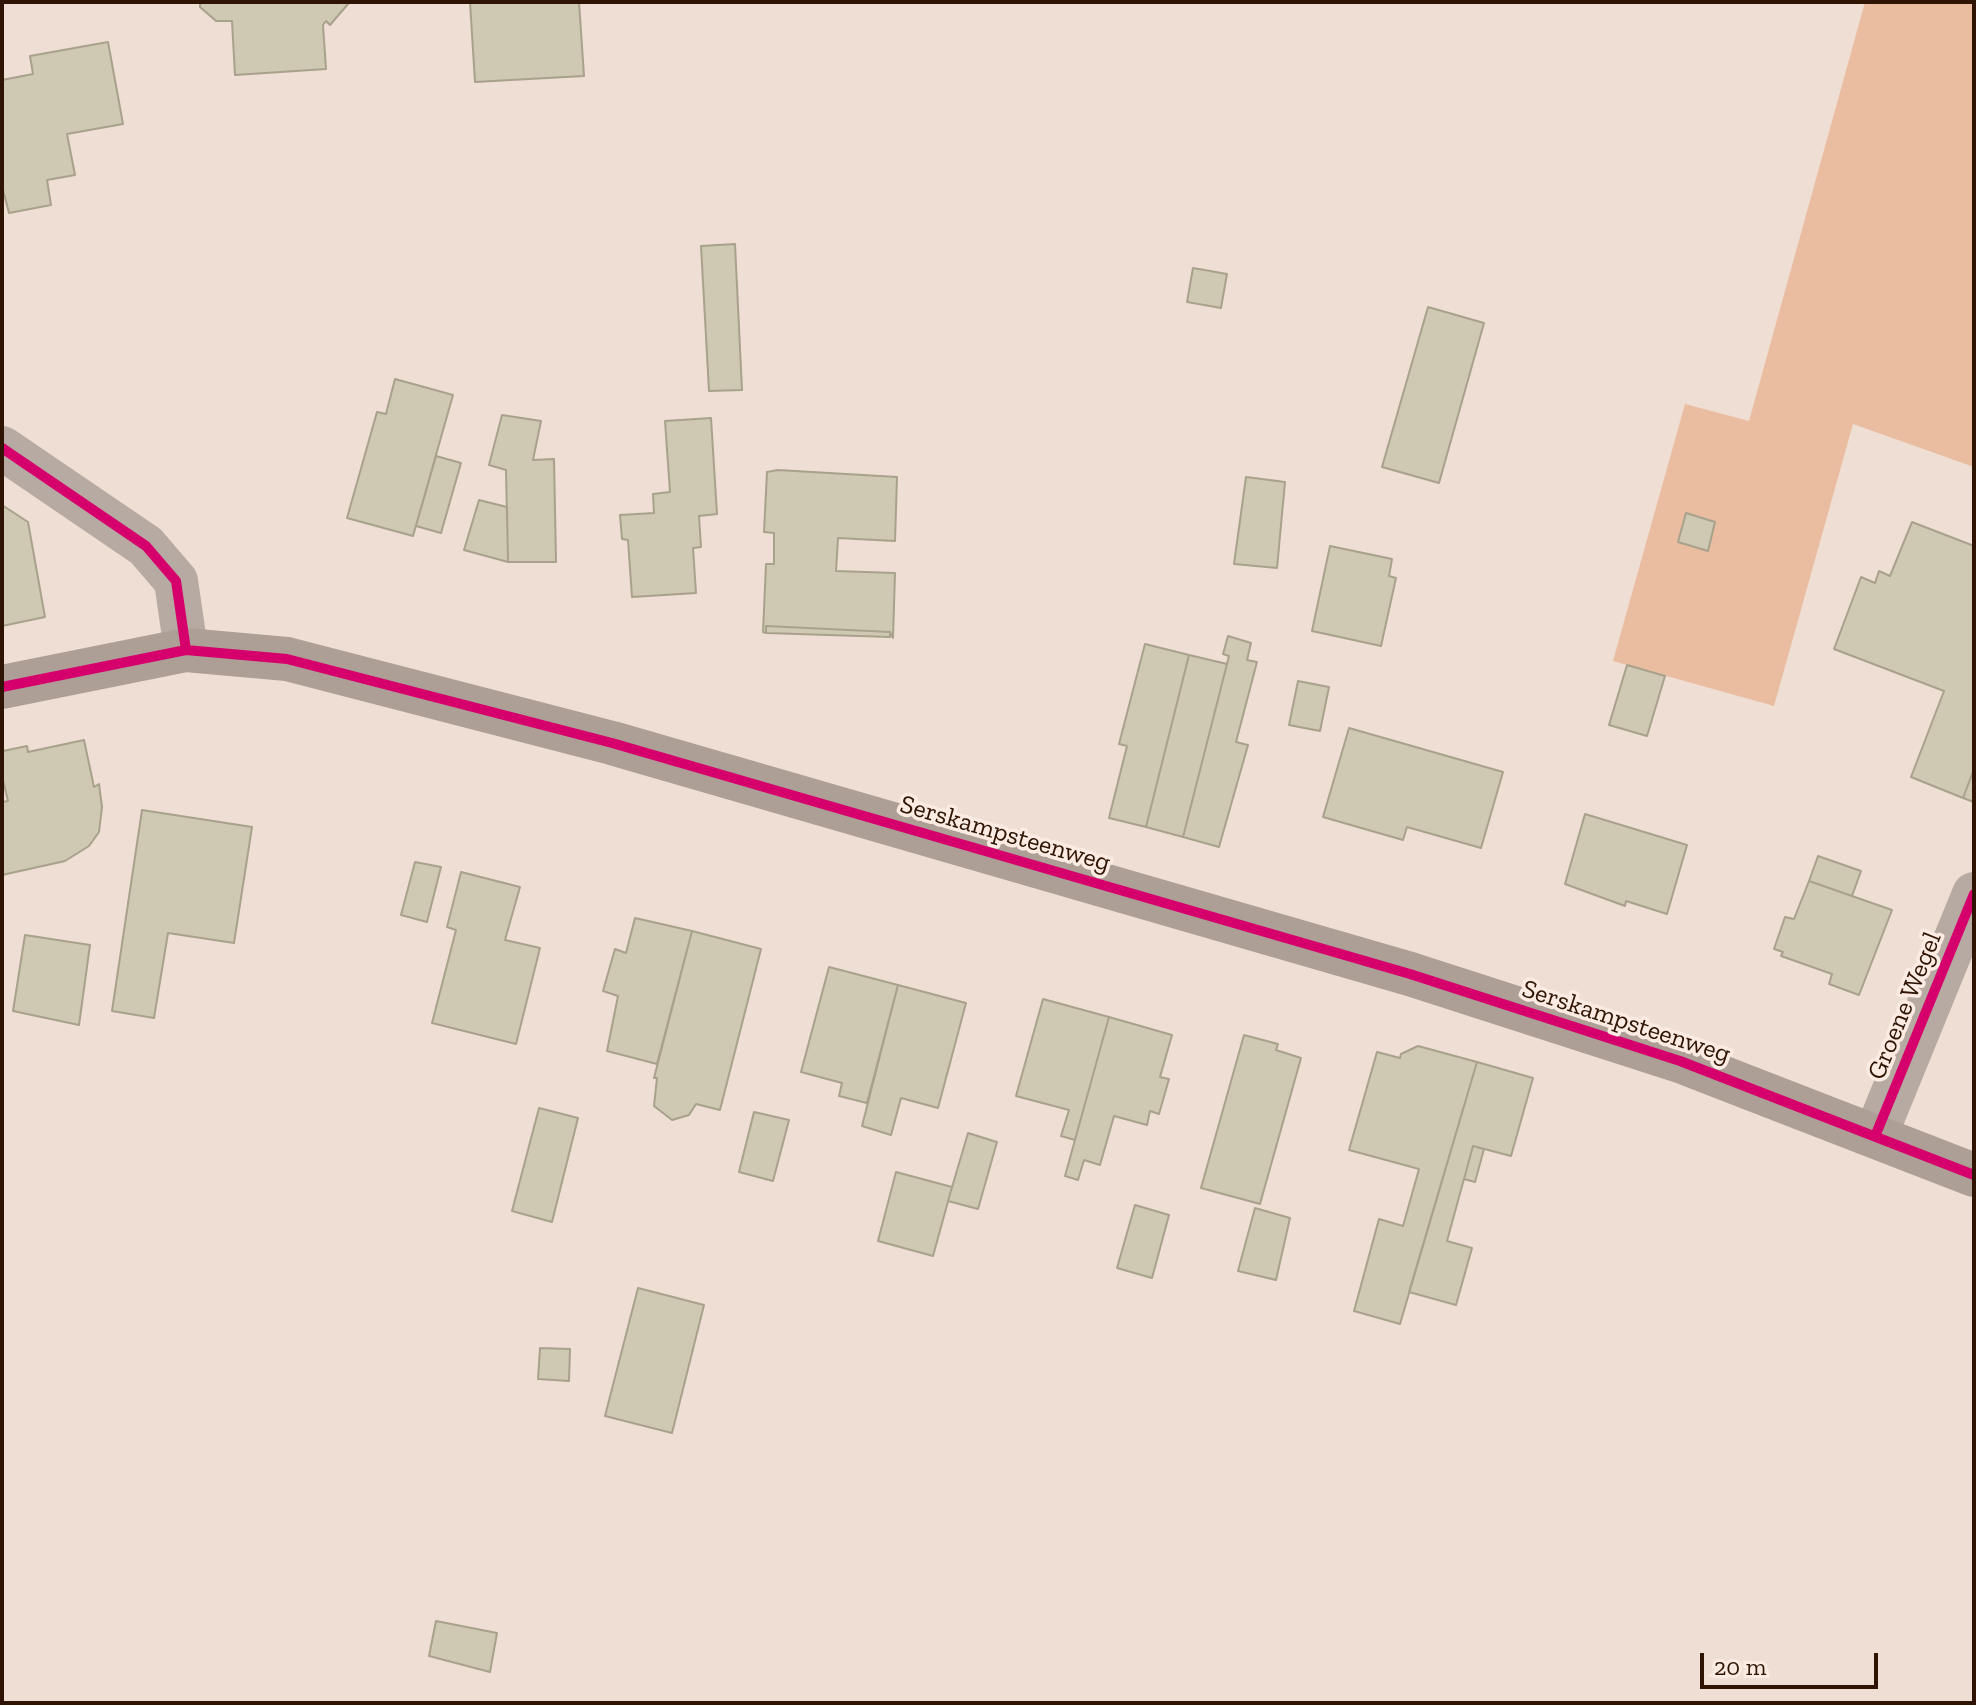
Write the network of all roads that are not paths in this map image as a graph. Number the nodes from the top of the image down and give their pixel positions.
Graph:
1 (2, 448) edge
2 (186, 650) junction
3 (2, 687) edge
4 (1974, 894) edge
5 (1876, 1134) junction
6 (1974, 1175) edge

1 - 2 street
2 - 3 street, Serskampsteenweg
2 - 5 street, Serskampsteenweg
4 - 5 street, Groene Wegel
5 - 6 street, Serskampsteenweg

